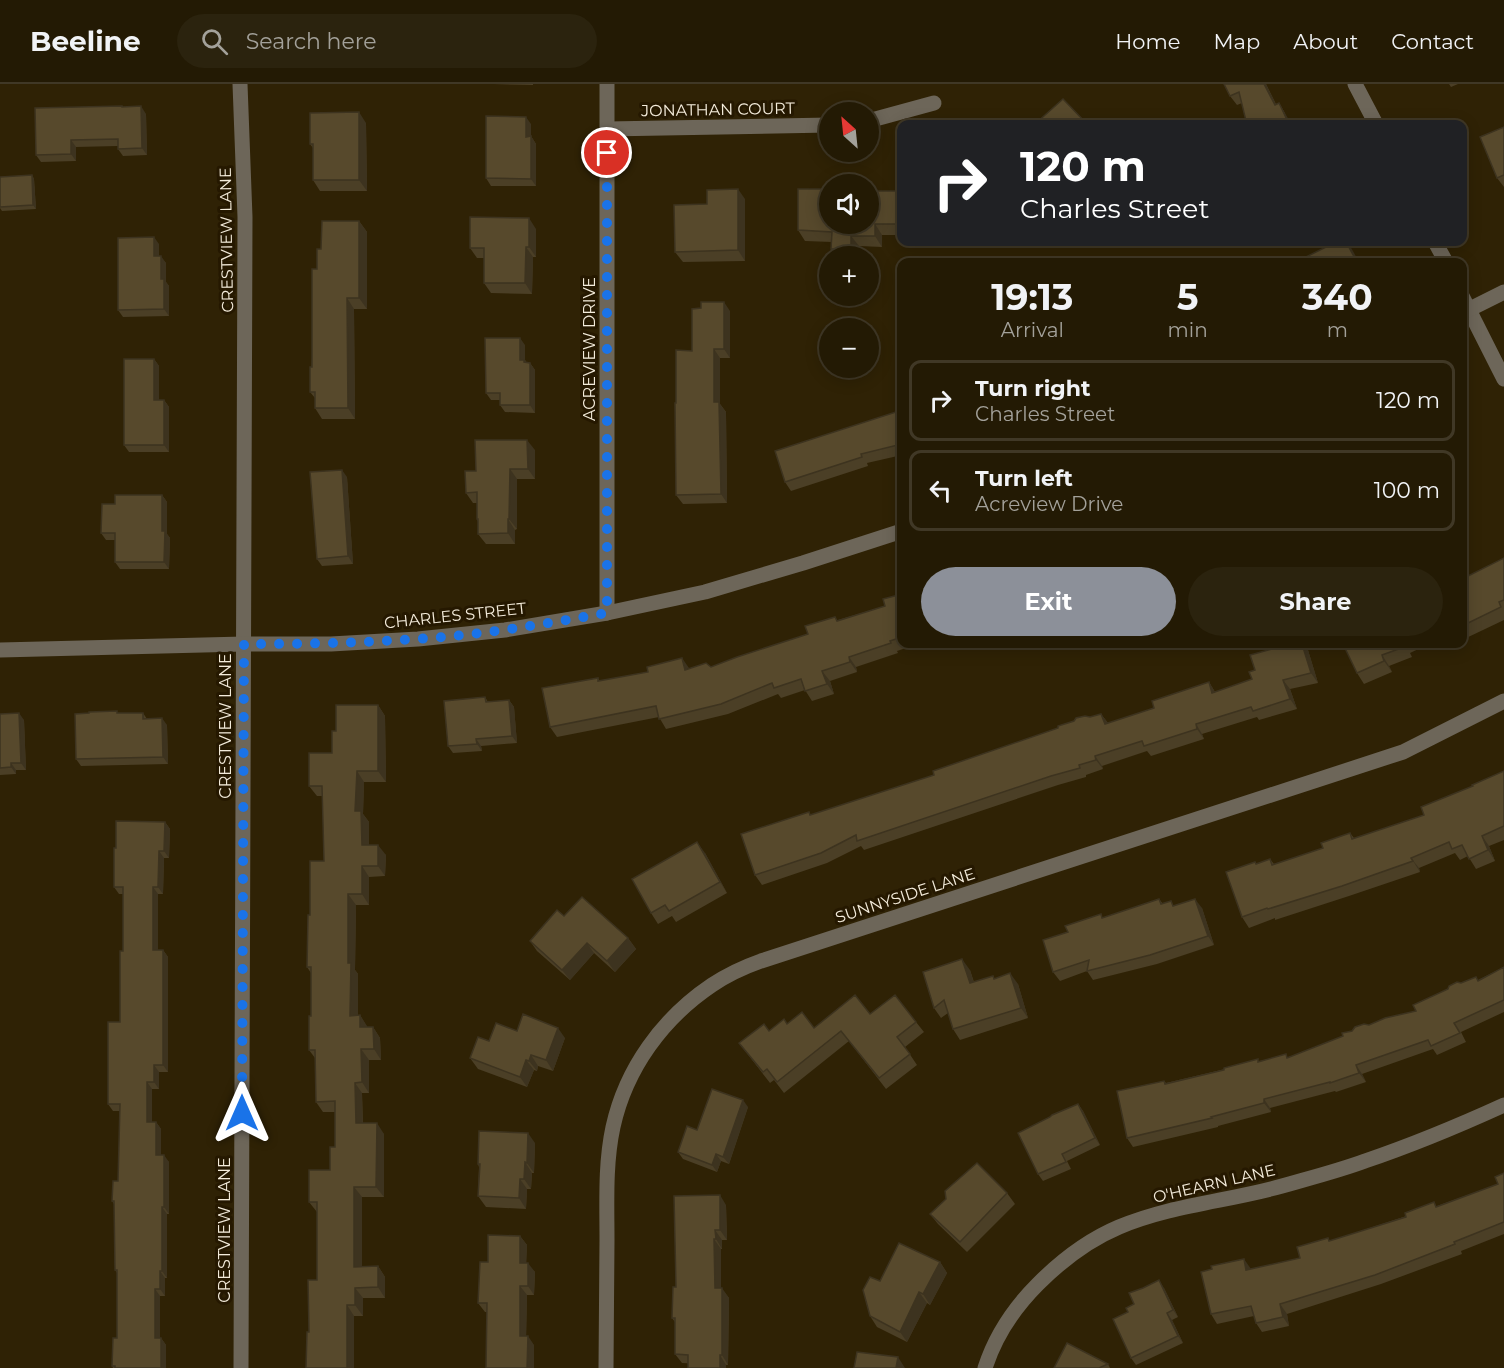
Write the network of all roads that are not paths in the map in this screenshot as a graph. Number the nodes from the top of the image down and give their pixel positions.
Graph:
1 (240, 84) edge
2 (607, 84) edge
3 (1355, 84) edge
4 (934, 103) dead end
5 (879, 119) edge
6 (1374, 120) edge
7 (819, 125) edge
8 (607, 129) junction
9 (1504, 292) edge
10 (1467, 305) edge
11 (1467, 310) edge
12 (1504, 379) edge
13 (897, 533) edge
14 (607, 613) junction
15 (244, 644) junction
16 (0, 650) edge
17 (1504, 701) edge
18 (1504, 1106) edge
19 (241, 1368) edge
20 (606, 1368) edge
21 (985, 1368) edge

1 - 15 street, CRESTVIEW LANE
2 - 8 street, ACREVIEW DRIVE
3 - 6 street
4 - 5 street
7 - 8 street, JONATHAN COURT
8 - 14 street, ACREVIEW DRIVE
9 - 10 street
11 - 12 street
13 - 14 street, CHARLES STREET
14 - 15 street, CHARLES STREET
15 - 16 street, CHARLES STREET
15 - 19 street, CRESTVIEW LANE
17 - 20 street, SUNNYSIDE LANE
18 - 21 street, O'HEARN LANE

